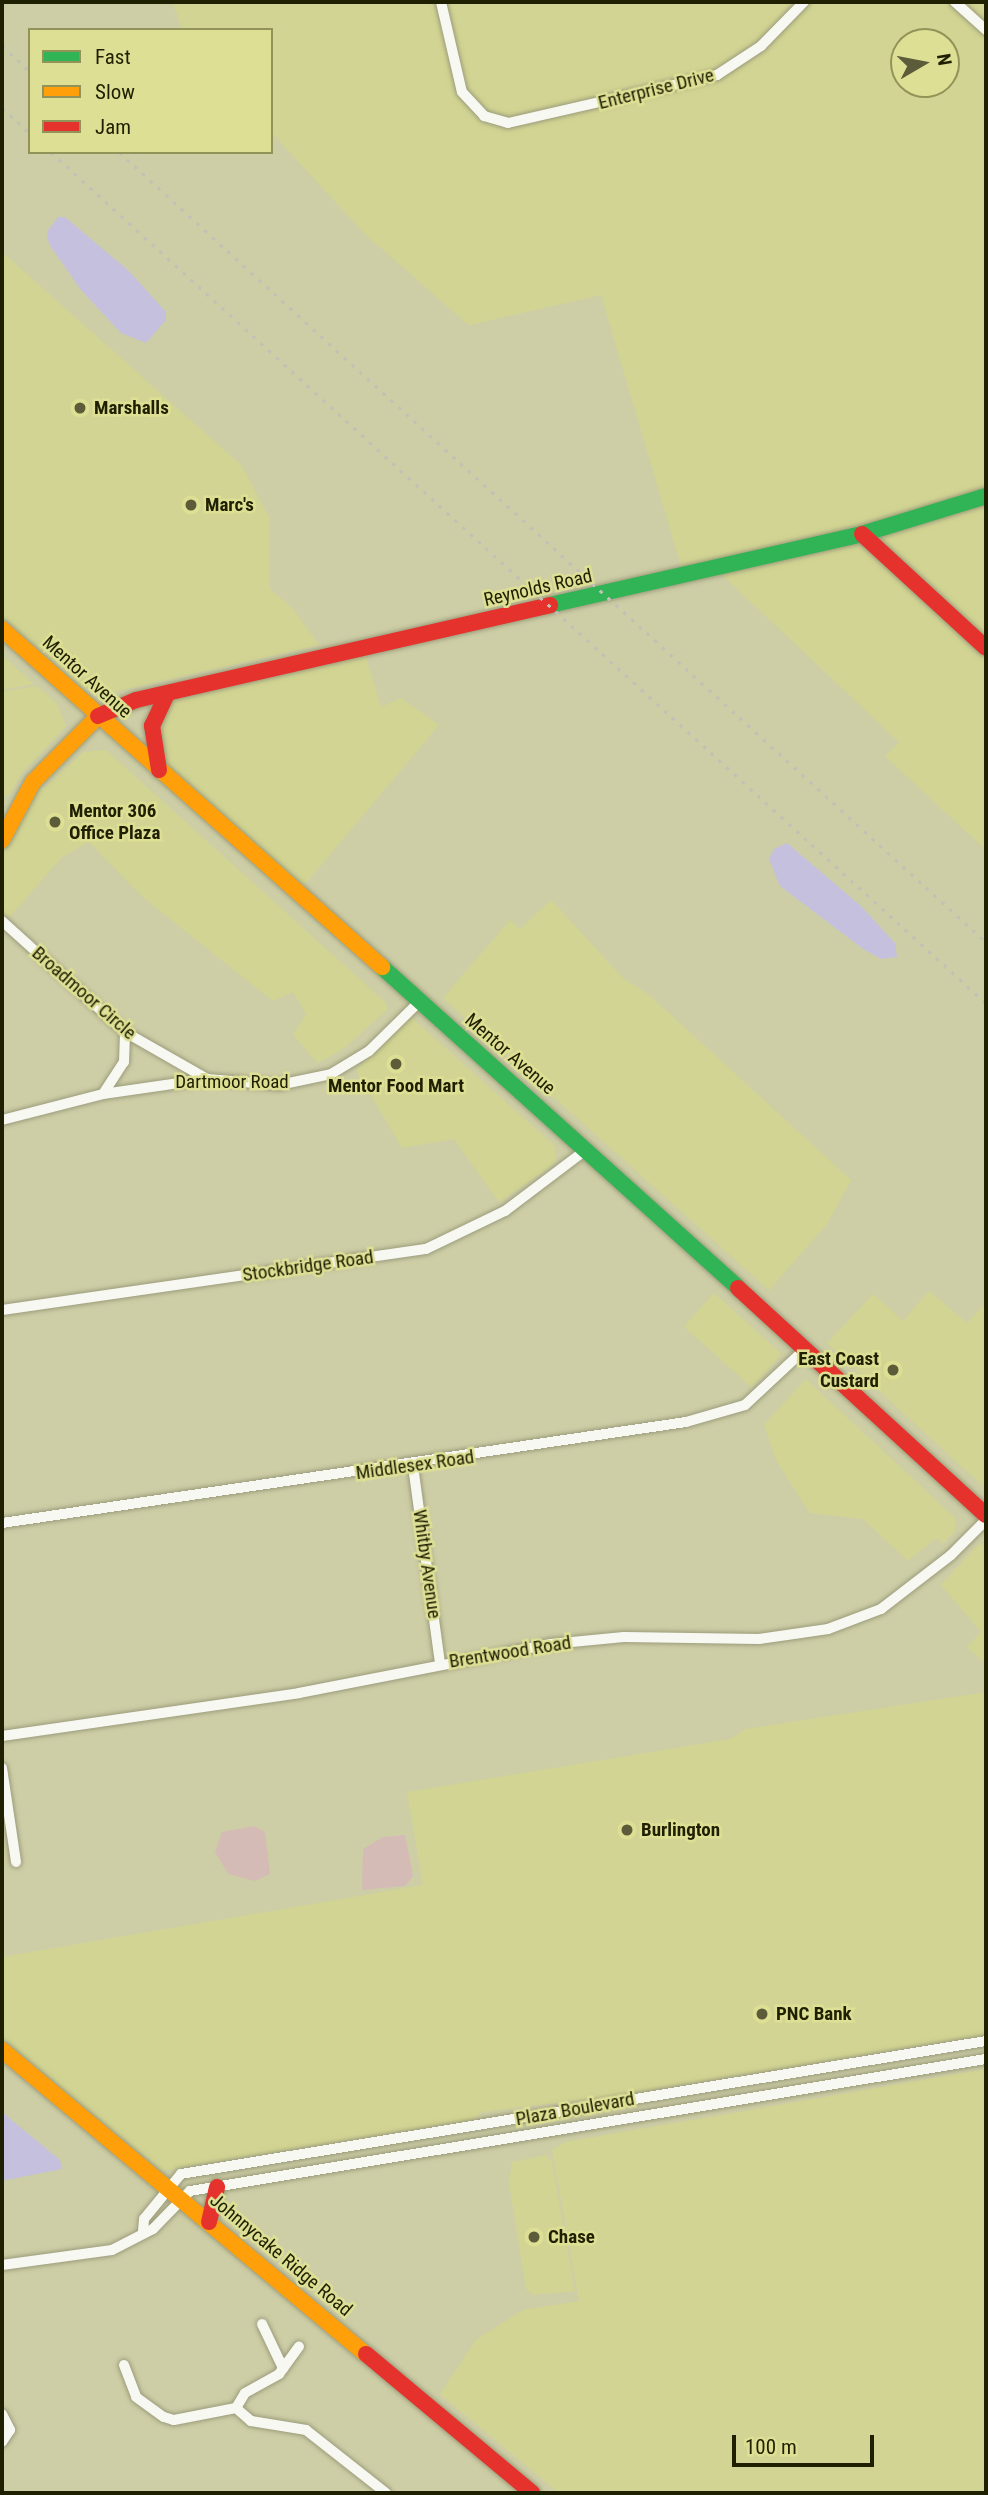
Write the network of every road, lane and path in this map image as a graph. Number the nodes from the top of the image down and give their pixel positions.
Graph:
1 (441, 2) edge
2 (804, 2) edge
3 (955, 2) edge
4 (986, 30) edge
5 (986, 496) edge
6 (862, 534) junction
7 (2, 629) edge
8 (986, 648) edge
9 (167, 694) junction
10 (98, 716) junction
11 (159, 770) junction
12 (2, 840) edge
13 (2, 921) edge
14 (419, 1002) junction
15 (125, 1032) junction
16 (207, 1079) junction
17 (103, 1094) junction
18 (2, 1120) edge
19 (587, 1149) junction
20 (2, 1310) edge
21 (805, 1349) junction
22 (413, 1465) junction
23 (986, 1518) edge
24 (2, 1523) edge
25 (440, 1662) junction
26 (2, 1736) edge
27 (2, 1768) edge
28 (16, 1861) dead end
29 (986, 2041) edge
30 (2, 2050) edge
31 (986, 2059) edge
32 (168, 2186) junction
33 (217, 2187) junction
34 (182, 2198) junction
35 (209, 2222) junction
36 (143, 2231) junction
37 (2, 2265) edge
38 (262, 2324) dead end
39 (299, 2346) dead end
40 (124, 2365) dead end
41 (283, 2368) junction
42 (236, 2408) junction
43 (2, 2414) edge
44 (2, 2442) edge
45 (386, 2493) edge
46 (533, 2493) edge

1 - 2 street, Enterprise Drive
3 - 4 street
5 - 6 main road, Reynolds Road
6 - 8 main road
6 - 9 main road, Reynolds Road
7 - 10 main road, Mentor Avenue
9 - 10 main road, Reynolds Road
9 - 11 main road
10 - 11 main road, Mentor Avenue
10 - 12 main road
11 - 14 main road, Mentor Avenue
13 - 15 street, Broadmoor Circle
14 - 16 street, Dartmoor Road
14 - 19 main road, Mentor Avenue
15 - 16 street, Broadmoor Circle
15 - 17 street
16 - 17 street, Dartmoor Road
17 - 18 street, Dartmoor Road
19 - 20 street, Stockbridge Road
19 - 21 main road, Mentor Avenue
21 - 22 street, Middlesex Road
21 - 23 main road, Mentor Avenue
22 - 24 street, Middlesex Road
22 - 25 street, Whitby Avenue
23 - 25 street, Brentwood Road
25 - 26 street, Brentwood Road
27 - 28 street
29 - 32 street, Plaza Boulevard
30 - 32 main road, Johnnycake Ridge Road
31 - 33 street, Plaza Boulevard
32 - 34 main road, Johnnycake Ridge Road
32 - 36 street
33 - 34 street, Plaza Boulevard
33 - 35 main road
34 - 35 main road, Johnnycake Ridge Road
34 - 36 street
35 - 46 main road, Johnnycake Ridge Road
36 - 37 street
38 - 41 street
39 - 41 street
40 - 42 street
41 - 42 street
42 - 45 street
43 - 44 street

